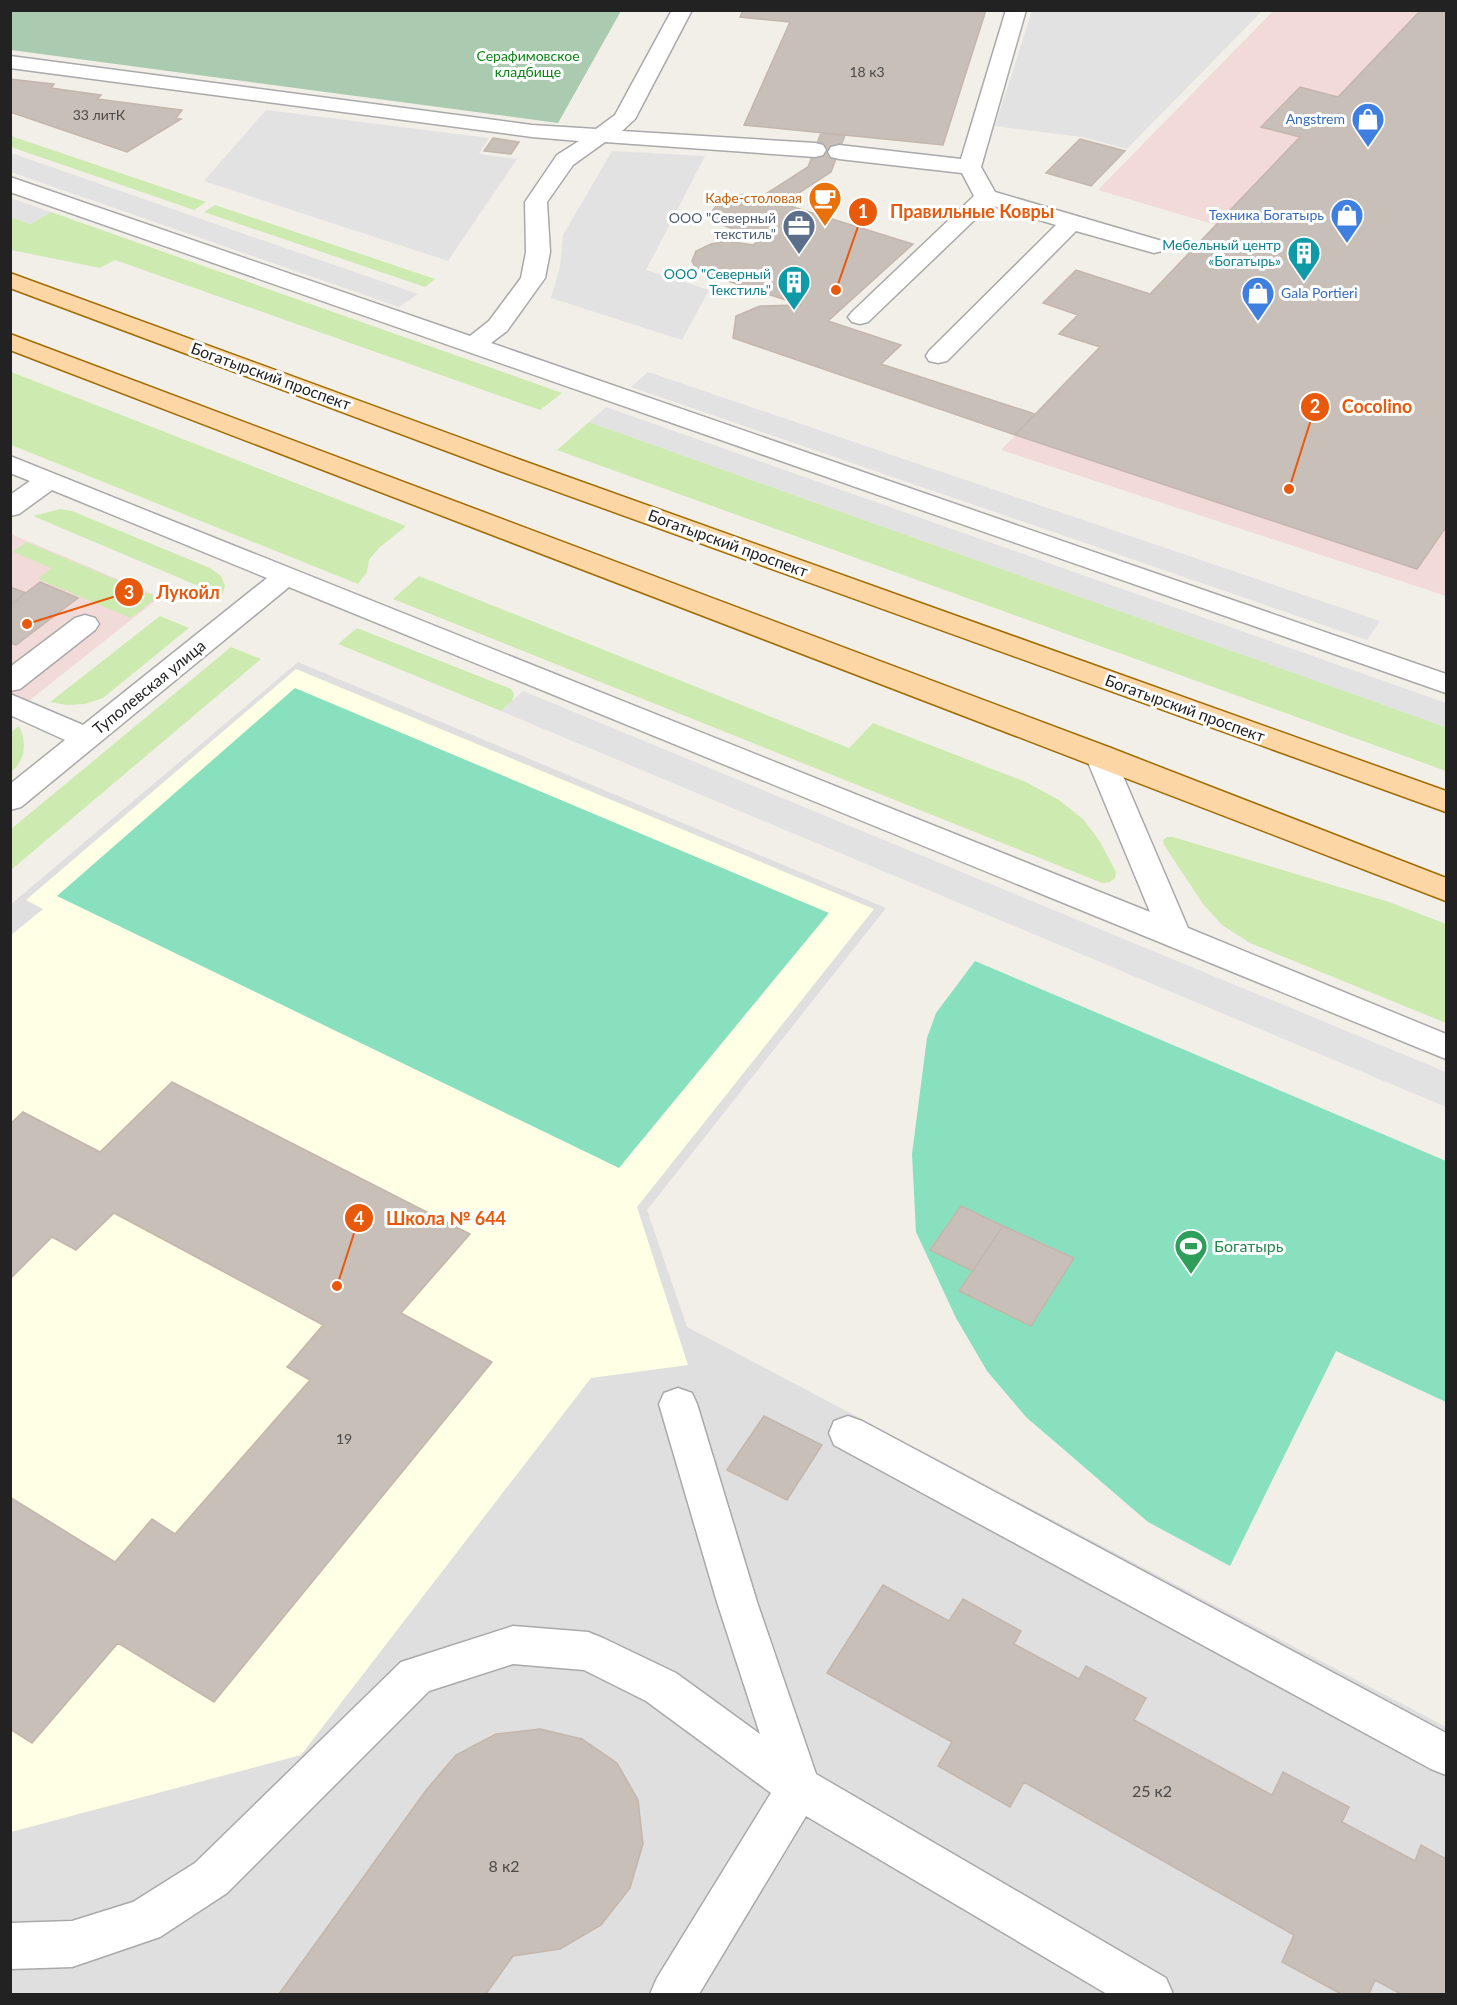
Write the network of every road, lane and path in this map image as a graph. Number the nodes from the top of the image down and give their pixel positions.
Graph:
1 (682, 10) edge
2 (1016, 10) edge
3 (10, 62) edge
4 (600, 135) junction
5 (815, 150) dead end
6 (838, 152) dead end
7 (970, 167) junction
8 (10, 184) edge
9 (986, 197) junction
10 (1072, 222) junction
11 (1154, 246) dead end
12 (10, 280) edge
13 (860, 317) dead end
14 (10, 341) edge
15 (473, 346) junction
16 (938, 356) dead end
17 (10, 464) edge
18 (49, 480) junction
19 (10, 508) edge
20 (287, 575) junction
21 (86, 624) dead end
22 (10, 682) edge
23 (1446, 684) edge
24 (10, 703) edge
25 (86, 738) junction
26 (1100, 755) junction
27 (10, 800) edge
28 (1446, 802) edge
29 (1446, 890) edge
30 (1175, 935) junction
31 (1446, 1047) edge
32 (678, 1404) dead end
33 (848, 1433) dead end
34 (1446, 1755) edge
35 (799, 1788) junction
36 (10, 1946) edge
37 (674, 1995) edge
38 (1150, 1995) edge

1 - 4 street
2 - 7 street
3 - 4 street
4 - 5 street
4 - 15 street
6 - 7 street
7 - 9 street
8 - 15 street
9 - 10 street
9 - 13 street
10 - 11 street
10 - 16 street
12 - 28 main road, Богатырский проспект
14 - 26 main road
15 - 23 street
17 - 18 street
18 - 19 street
18 - 20 street
20 - 25 street, Туполевская улица
20 - 30 street
21 - 22 street
24 - 25 street
25 - 27 street, Туполевская улица
26 - 29 main road
26 - 30 street
30 - 31 street
32 - 35 street
33 - 34 street
35 - 36 street
35 - 37 street
35 - 38 street

